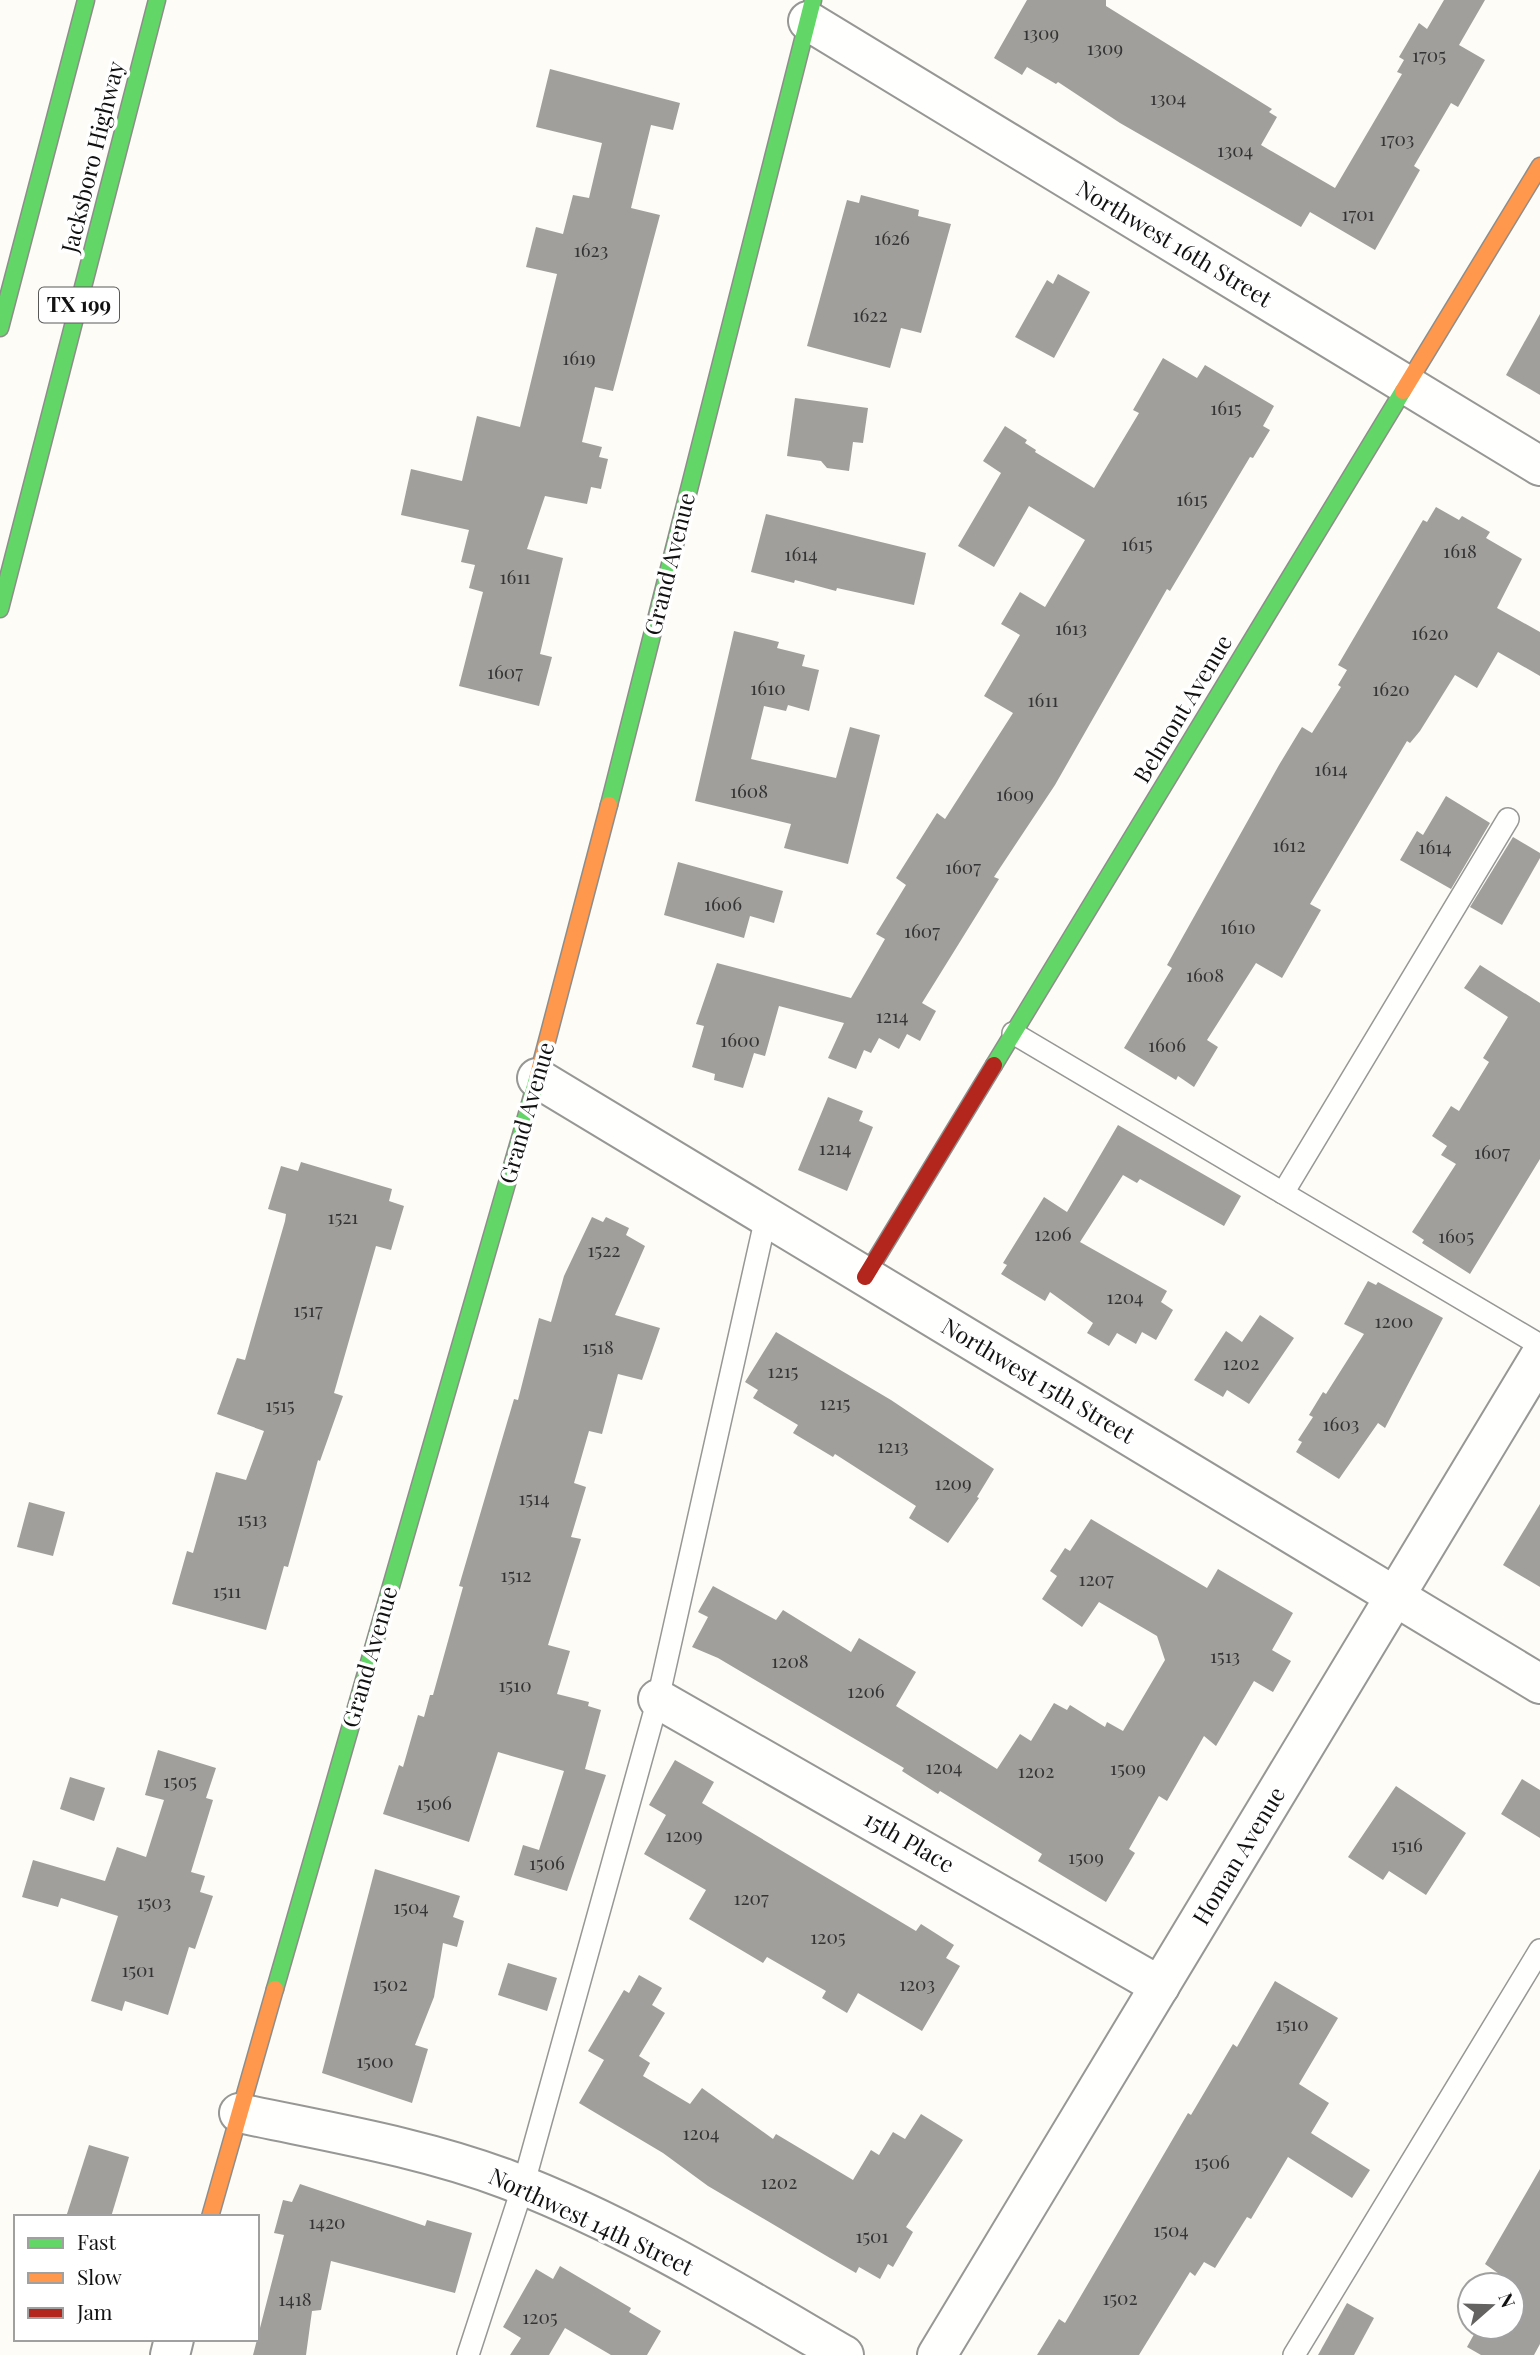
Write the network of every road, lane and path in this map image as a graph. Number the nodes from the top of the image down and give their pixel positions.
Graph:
1 (86, 0) edge
2 (157, 0) edge
3 (810, 11) edge
4 (1540, 166) edge
5 (0, 328) edge
6 (1407, 385) junction
7 (1540, 466) edge
8 (0, 609) edge
9 (1508, 819) dead end
10 (1013, 1033) junction
11 (537, 1078) junction
12 (1283, 1193) junction
13 (766, 1217) junction
14 (865, 1277) junction
15 (1540, 1345) edge
16 (1540, 1356) edge
17 (1396, 1597) junction
18 (1540, 1684) edge
19 (658, 1699) junction
20 (1540, 1950) edge
21 (1160, 1986) junction
22 (239, 2113) junction
23 (523, 2186) junction
24 (210, 2215) edge
25 (468, 2355) edge
26 (844, 2355) edge
27 (937, 2355) edge
28 (1294, 2355) edge

1 - 5 street, Jacksboro Highway / TX 199
2 - 8 street, Jacksboro Highway / TX 199
3 - 6 street, Northwest 16th Street
3 - 11 street, Grand Avenue
4 - 6 street, Belmont Avenue
6 - 7 street, Northwest 16th Street
6 - 10 street, Belmont Avenue
9 - 12 lane
10 - 12 lane
10 - 14 street, Belmont Avenue
11 - 13 street, Northwest 15th Street
11 - 22 street, Grand Avenue
12 - 15 lane
13 - 14 street, Northwest 15th Street
13 - 19 lane
14 - 17 street, Northwest 15th Street
16 - 17 street, Homan Avenue
17 - 18 street, Northwest 15th Street
17 - 21 street, Homan Avenue
19 - 21 street, 15th Place
19 - 23 lane
20 - 28 lane
21 - 27 street, Homan Avenue
22 - 23 street, Northwest 14th Street
22 - 24 street, Grand Avenue
23 - 25 lane
23 - 26 street, Northwest 14th Street

